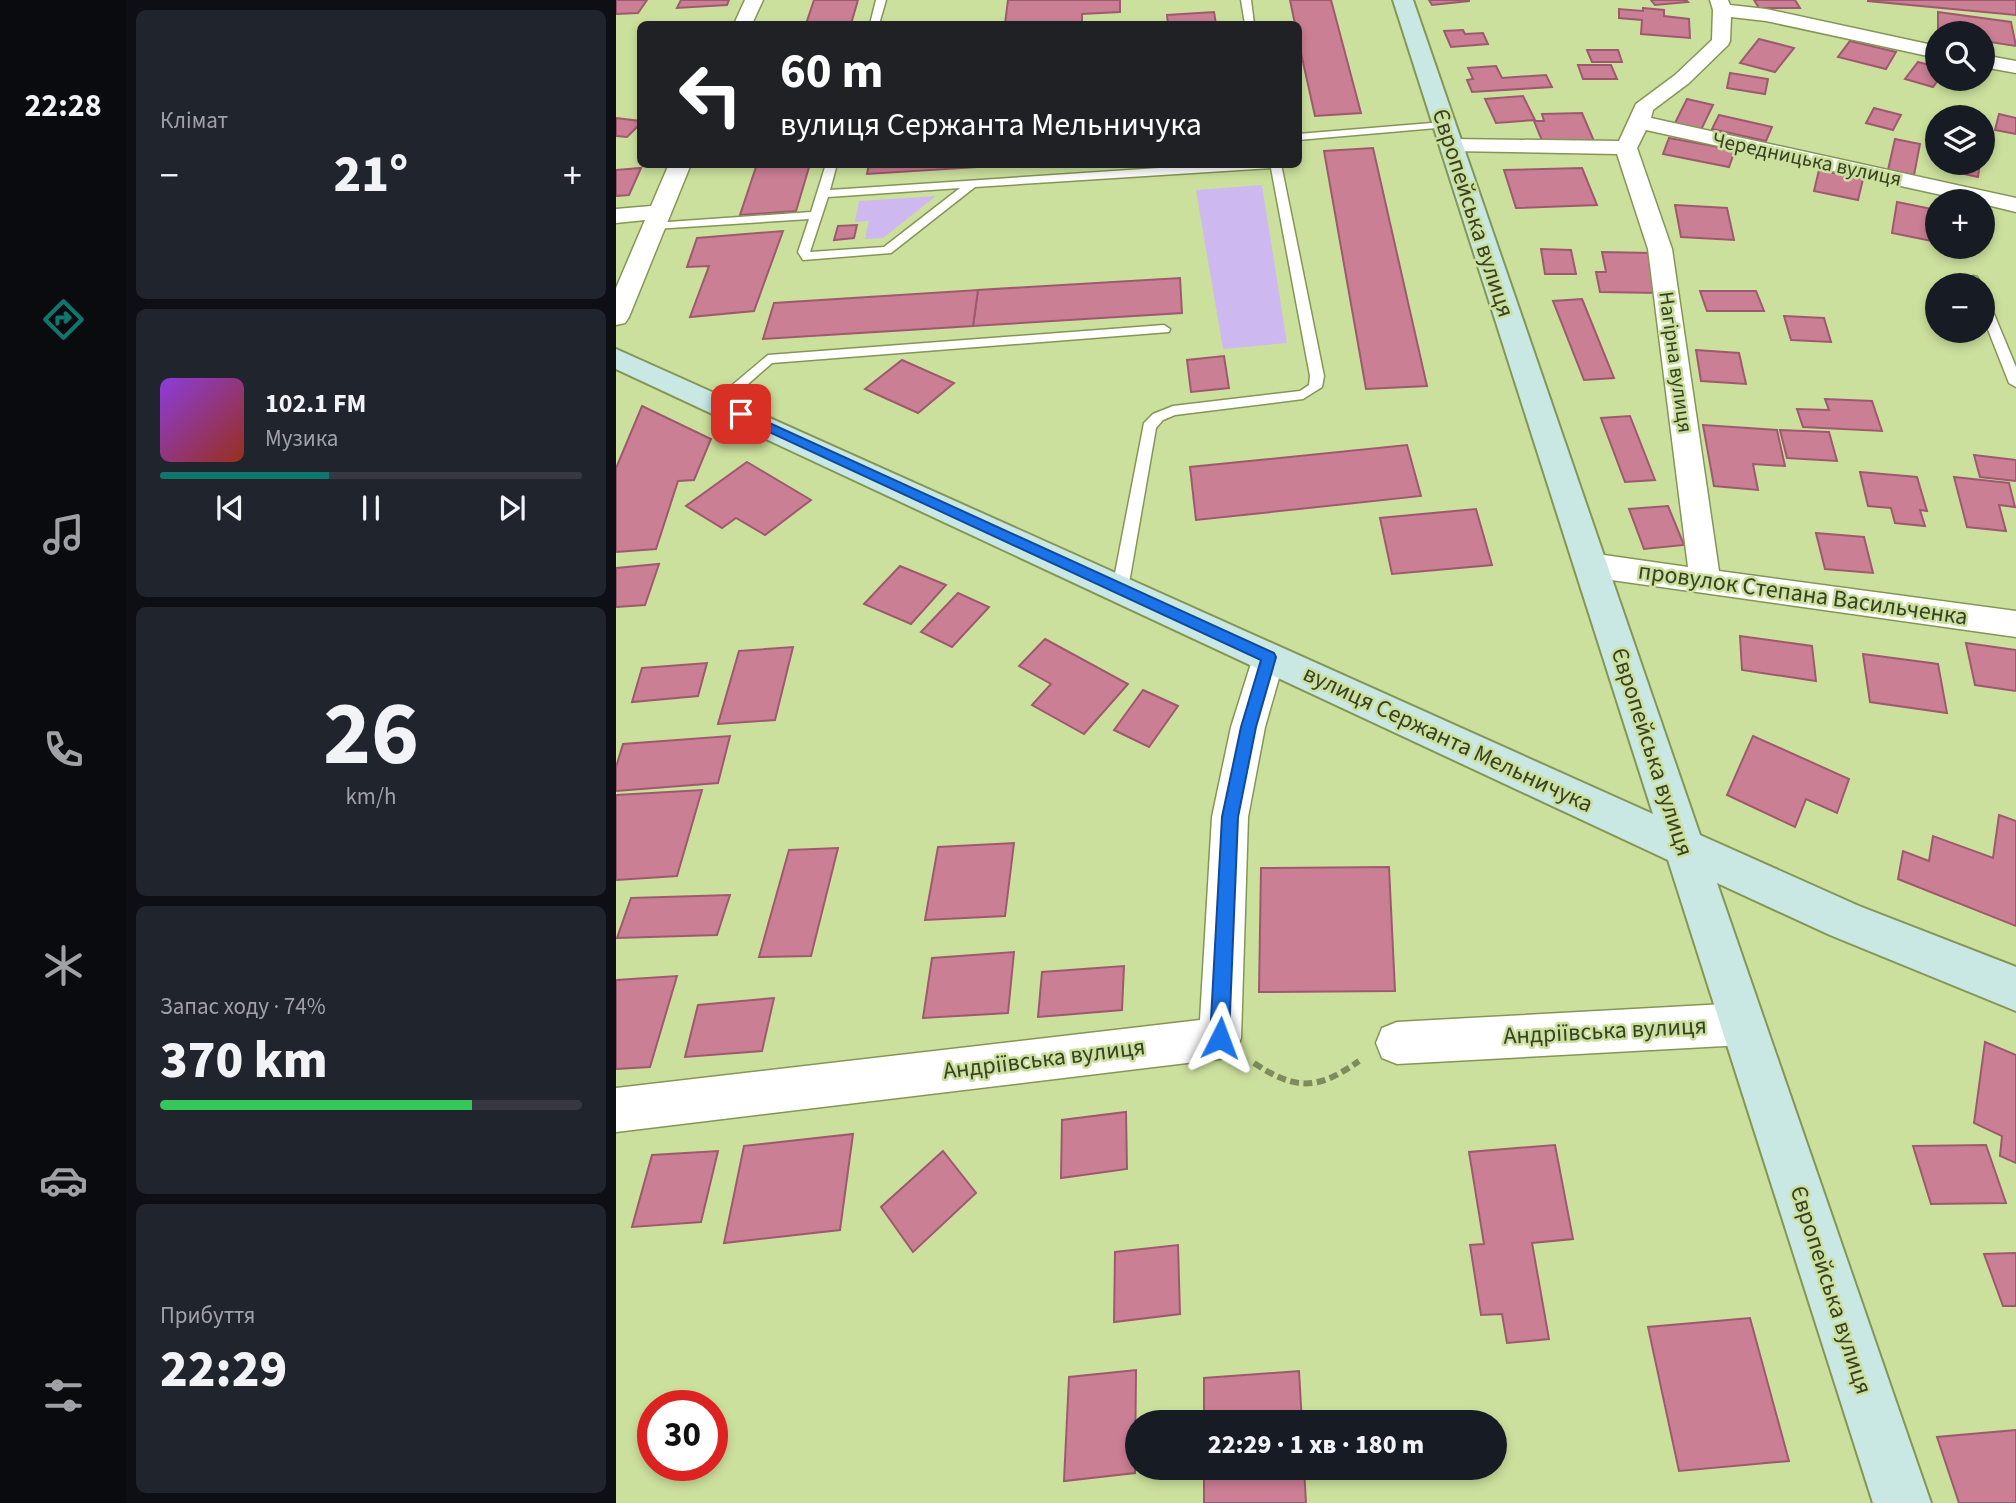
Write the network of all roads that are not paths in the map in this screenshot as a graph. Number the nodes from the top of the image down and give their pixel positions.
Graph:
1 (754, 0) edge
2 (881, 0) edge
3 (1246, 0) edge
4 (1403, 0) edge
5 (1720, 5) edge
6 (744, 21) edge
7 (875, 21) edge
8 (1250, 21) edge
9 (1925, 49) edge
10 (1995, 63) edge
11 (2016, 67) edge
12 (1640, 122) junction
13 (1448, 135) junction
14 (1302, 137) edge
15 (1626, 148) junction
16 (678, 168) edge
17 (831, 168) edge
18 (1232, 168) edge
19 (1277, 168) edge
20 (970, 186) junction
21 (823, 194) junction
22 (2016, 205) edge
23 (817, 215) junction
24 (616, 216) edge
25 (656, 219) junction
26 (616, 317) edge
27 (1164, 329) dead end
28 (1995, 331) edge
29 (616, 358) edge
30 (2016, 383) edge
31 (718, 403) junction
32 (1590, 565) junction
33 (1705, 581) junction
34 (1120, 589) junction
35 (2016, 624) edge
36 (1269, 657) junction
37 (1684, 847) junction
38 (2016, 989) edge
39 (1743, 1024) junction
40 (1397, 1043) road end
41 (616, 1110) edge
42 (1902, 1503) edge

1 - 6 street
2 - 7 lane
3 - 8 lane
4 - 13 street, Європейська вулиця
5 - 9 street
5 - 12 street
10 - 11 street
12 - 15 street
12 - 22 street, Чередницька вулиця
13 - 14 lane
13 - 15 street
13 - 32 street, Європейська вулиця
15 - 33 street, Нагірна вулиця
16 - 25 street
17 - 21 lane
18 - 20 lane
19 - 34 lane
20 - 21 lane
20 - 23 lane
21 - 23 lane
23 - 25 lane
24 - 25 street
25 - 26 street
27 - 31 lane
28 - 30 lane
29 - 31 street, вулиця Сержанта Мельничука
31 - 34 street, вулиця Сержанта Мельничука
32 - 33 street, провулок Степана Васильченка
32 - 37 street, Європейська вулиця
33 - 35 street, провулок Степана Васильченка
34 - 36 street, вулиця Сержанта Мельничука
36 - 37 street, вулиця Сержанта Мельничука
36 - 41 street, Андріївська вулиця
37 - 38 street, вулиця Сержанта Мельничука
37 - 39 street, Європейська вулиця
39 - 40 street, Андріївська вулиця
39 - 42 street, Європейська вулиця

